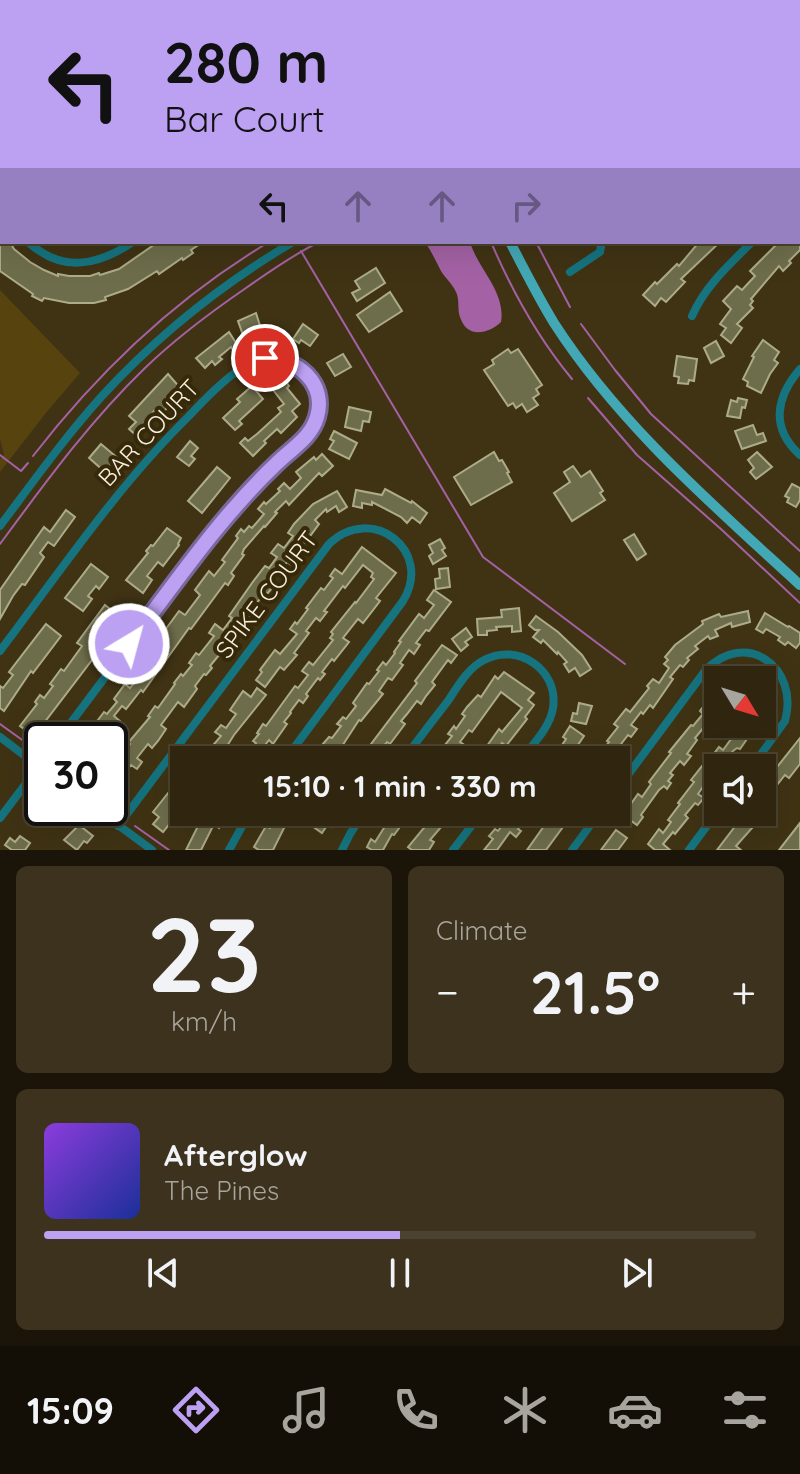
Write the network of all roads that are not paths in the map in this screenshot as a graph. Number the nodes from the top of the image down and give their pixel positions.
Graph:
1 (31, 244) edge
2 (130, 244) edge
3 (290, 244) edge
4 (511, 244) edge
5 (600, 244) edge
6 (750, 244) edge
7 (570, 272) dead end
8 (692, 316) dead end
9 (800, 369) edge
10 (800, 455) edge
11 (0, 526) edge
12 (800, 585) edge
13 (0, 651) edge
14 (71, 722) edge
15 (0, 737) edge
16 (178, 746) edge
17 (295, 746) edge
18 (414, 746) edge
19 (531, 746) edge
20 (24, 754) edge
21 (761, 754) edge
22 (170, 757) edge
23 (630, 772) edge
24 (24, 788) edge
25 (128, 813) edge
26 (0, 818) edge
27 (118, 826) edge
28 (242, 826) edge
29 (355, 826) edge
30 (471, 826) edge
31 (590, 826) edge
32 (707, 826) edge
33 (152, 850) edge
34 (229, 850) edge
35 (342, 850) edge
36 (453, 850) edge
37 (572, 850) edge
38 (689, 850) edge

1 - 2 street
3 - 11 street
4 - 12 main road
5 - 7 street
6 - 8 street
9 - 10 street
13 - 14 street, BAR COURT
15 - 20 street
16 - 17 street, SPIKE COURT
18 - 19 street
21 - 23 street
22 - 25 street, SPIKE COURT
24 - 26 street
27 - 33 street
28 - 34 street
29 - 35 street
30 - 36 street
31 - 37 street
32 - 38 street

